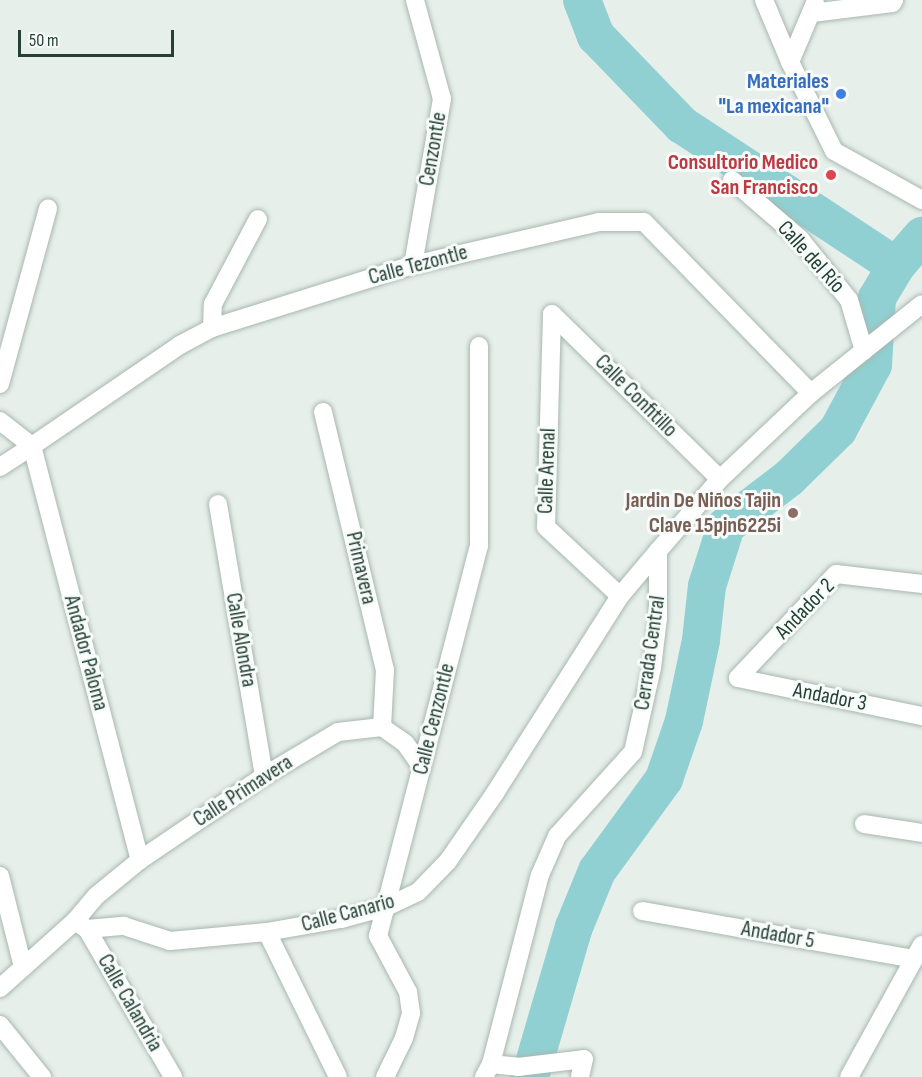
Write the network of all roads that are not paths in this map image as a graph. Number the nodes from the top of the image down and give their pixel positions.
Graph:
1 (415, 0) edge
2 (764, 0) edge
3 (894, 0) edge
4 (814, 6) edge
5 (790, 62) junction
6 (732, 180) dead end
7 (921, 199) edge
8 (48, 208) dead end
9 (258, 219) dead end
10 (413, 265) junction
11 (915, 309) edge
12 (552, 314) joint
13 (212, 328) junction
14 (479, 346) dead end
15 (864, 350) junction
16 (0, 384) edge
17 (811, 393) junction
18 (324, 412) dead end
19 (0, 421) edge
20 (32, 446) junction
21 (0, 467) edge
22 (720, 479) junction
23 (218, 504) dead end
24 (658, 552) junction
25 (922, 584) edge
26 (620, 596) junction
27 (738, 678) joint
28 (922, 716) edge
29 (382, 727) junction
30 (422, 767) junction
31 (264, 776) junction
32 (864, 824) dead end
33 (922, 833) edge
34 (140, 860) junction
35 (0, 876) edge
36 (386, 907) junction
37 (642, 911) dead end
38 (81, 925) junction
39 (267, 932) junction
40 (918, 952) edge
41 (23, 967) junction
42 (0, 988) edge
43 (0, 1025) edge
44 (581, 1068) edge
45 (488, 1071) edge
46 (42, 1077) edge
47 (173, 1077) edge
48 (338, 1077) edge
49 (385, 1077) edge
50 (849, 1077) edge

1 - 10 street, Cenzontle
2 - 5 street
3 - 4 street
4 - 5 street
5 - 7 street
6 - 15 street, Calle del Río
8 - 16 street
9 - 13 street
10 - 13 street, Calle Tezontle
10 - 17 street, Calle Tezontle
11 - 15 street
12 - 22 street, Calle Confitillo
12 - 26 street, Calle Arenal
13 - 20 street, Calle Tezontle
14 - 30 street, Calle Cenzontle
15 - 17 street
17 - 22 street
18 - 29 street, Primavera
19 - 20 street
20 - 21 street, Calle Tezontle
20 - 34 street, Andador Paloma
22 - 24 street
23 - 31 street, Calle Alondra
24 - 26 street, Calle Canario
24 - 45 street, Cerrada Central
25 - 27 street, Andador 2
26 - 36 street, Calle Canario
27 - 28 street, Andador 3
29 - 30 street
29 - 31 street, Calle Primavera
30 - 36 street, Calle Cenzontle
31 - 34 street, Calle Primavera
32 - 33 street
34 - 38 street, Calle Primavera
35 - 41 street
36 - 39 street, Calle Canario
36 - 49 street, Calle Cenzontle
37 - 40 street, Andador 5
38 - 39 street, Calle Canario
38 - 41 street
38 - 47 street, Calle Calandria
39 - 48 street
40 - 50 street
41 - 42 street
43 - 46 street
44 - 45 street

